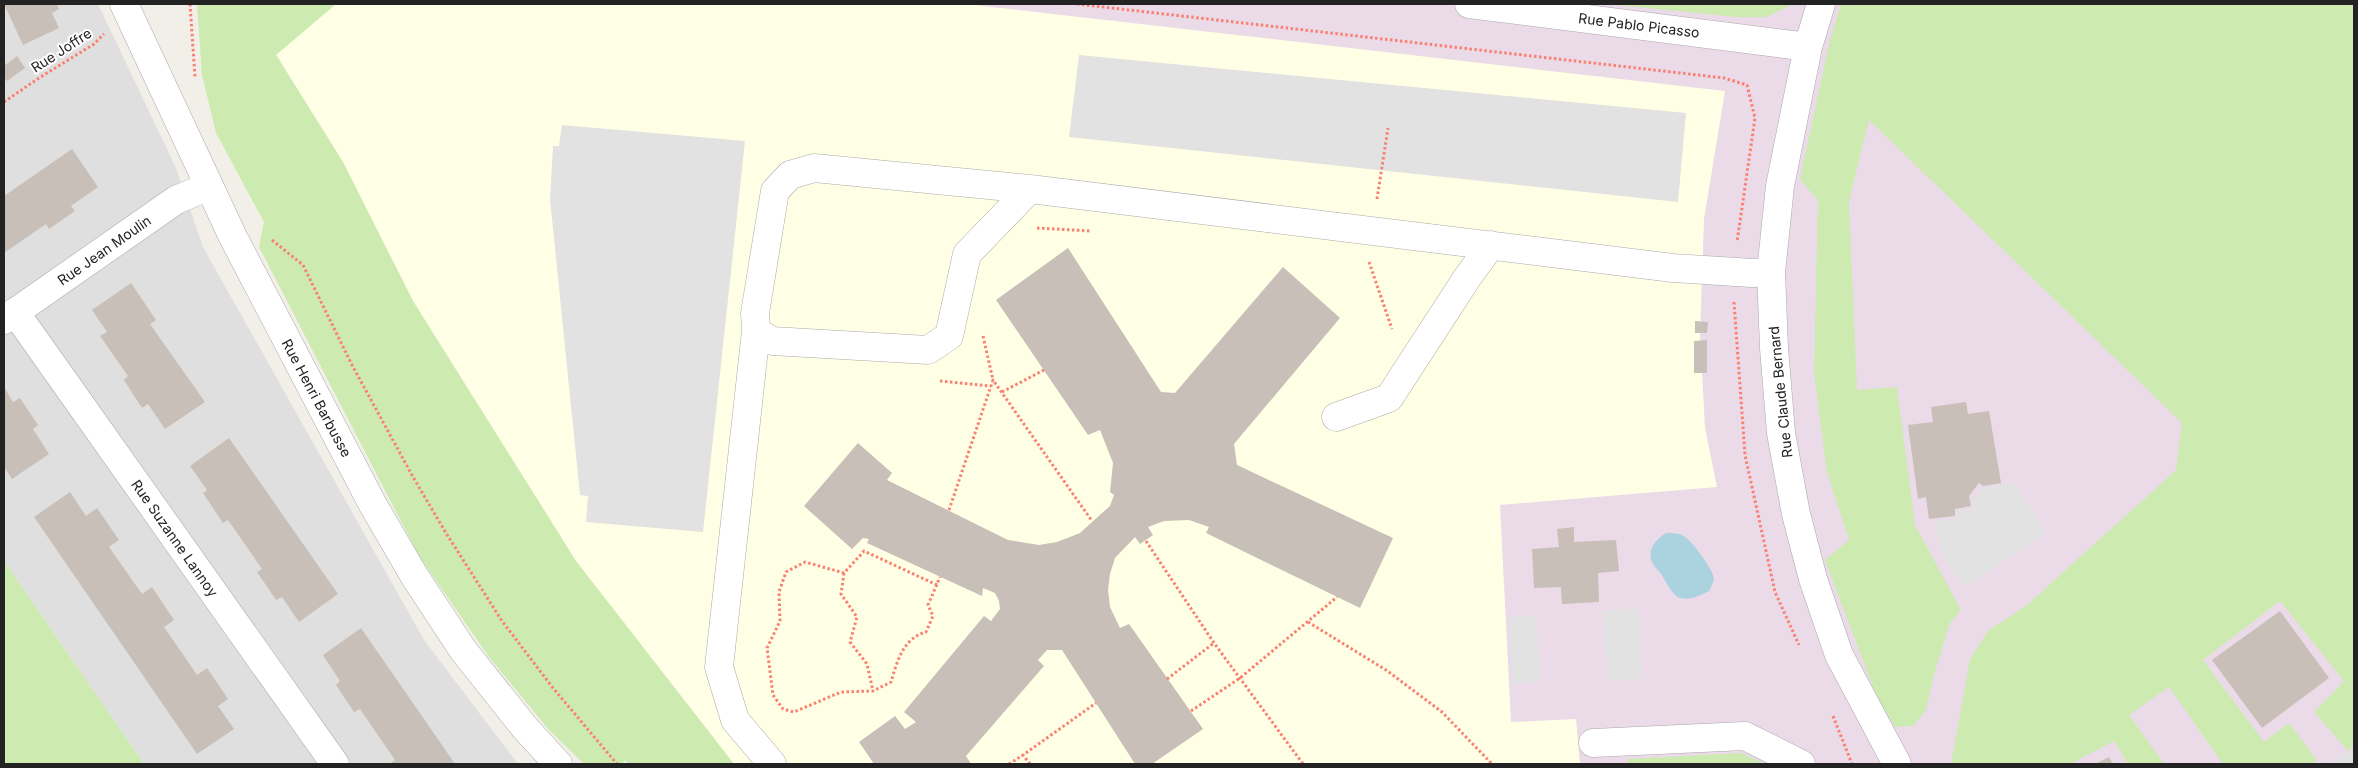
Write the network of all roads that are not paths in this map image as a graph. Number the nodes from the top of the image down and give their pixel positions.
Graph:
1 (1469, 4) edge
2 (1821, 4) edge
3 (1498, 6) edge
4 (126, 8) edge
5 (1808, 47) junction
6 (209, 186) junction
7 (1030, 189) junction
8 (1491, 245) junction
9 (1771, 272) junction
10 (10, 316) edge
11 (756, 331) junction
12 (1336, 417) dead end
13 (1593, 743) dead end
14 (335, 764) edge
15 (558, 764) edge
16 (772, 764) edge
17 (1801, 764) edge
18 (1897, 764) edge

1 - 3 street, Rue Pablo Picasso
2 - 5 street, Rue Claude Bernard
3 - 5 street, Rue Pablo Picasso
4 - 6 street, Rue Henri Barbusse
5 - 9 street, Rue Claude Bernard
6 - 10 street, Rue Jean Moulin
6 - 15 street, Rue Henri Barbusse
7 - 8 street
7 - 11 street
7 - 11 street
8 - 9 street
8 - 12 street
9 - 18 street, Rue Claude Bernard
10 - 14 street, Rue Suzanne Lannoy
11 - 16 street
13 - 17 street

